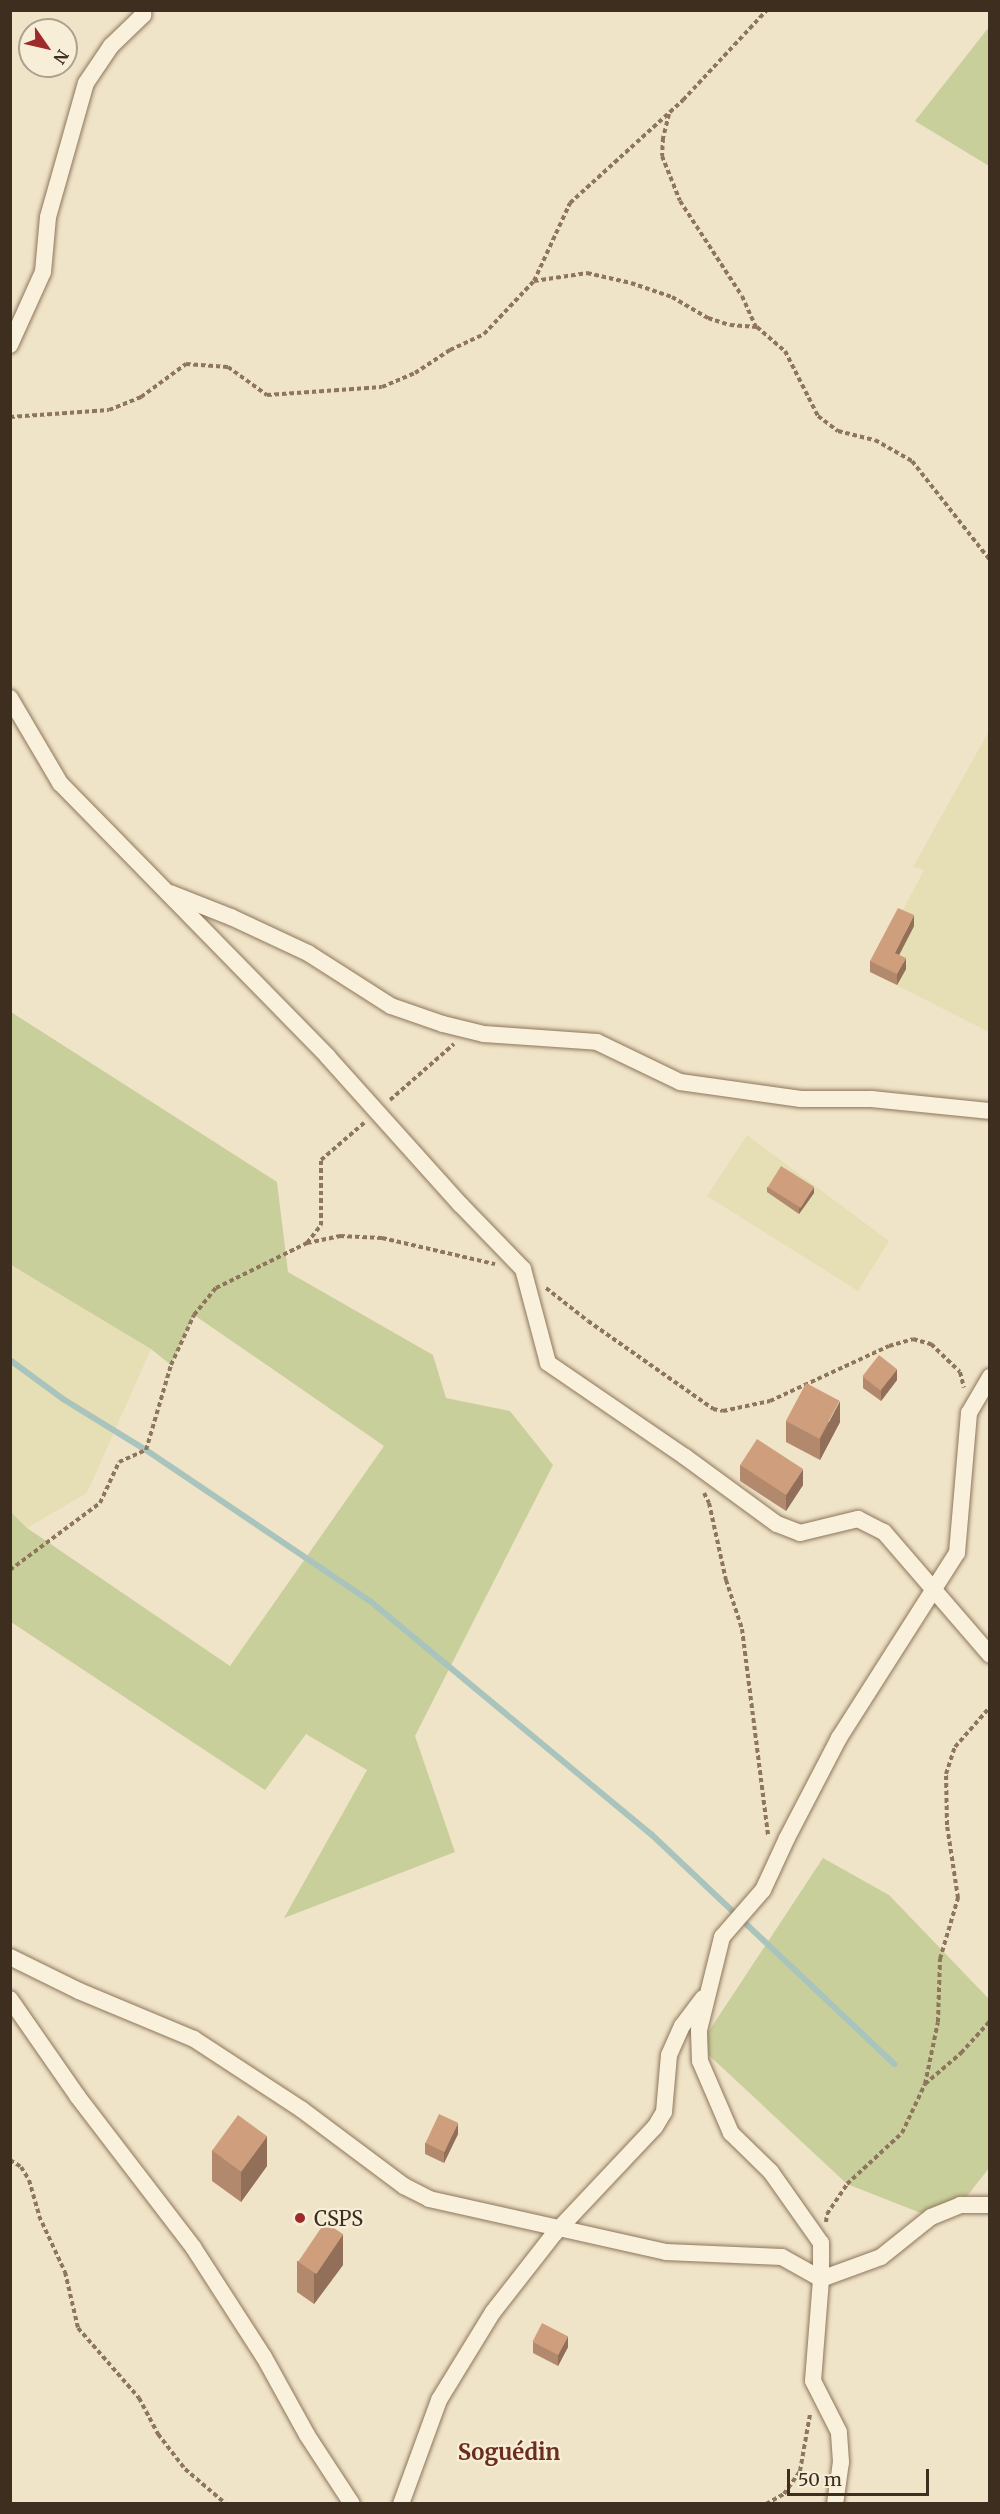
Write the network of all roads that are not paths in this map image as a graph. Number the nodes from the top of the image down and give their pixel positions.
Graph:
1 (142, 10) edge
2 (10, 345) edge
3 (10, 698) edge
4 (165, 891) junction
5 (990, 1111) edge
6 (990, 1377) edge
7 (935, 1589) junction
8 (990, 1655) edge
9 (10, 1957) edge
10 (707, 1992) junction
11 (10, 1999) edge
12 (990, 2205) edge
13 (560, 2228) junction
14 (821, 2279) junction
15 (352, 2504) edge
16 (401, 2504) edge
17 (835, 2504) edge

1 - 2 street
3 - 4 street
4 - 5 street
4 - 7 street
6 - 7 street
7 - 8 street
7 - 10 street
9 - 13 street
10 - 13 street
10 - 14 street
11 - 15 street
12 - 14 street
13 - 14 street
13 - 16 street
14 - 17 street

